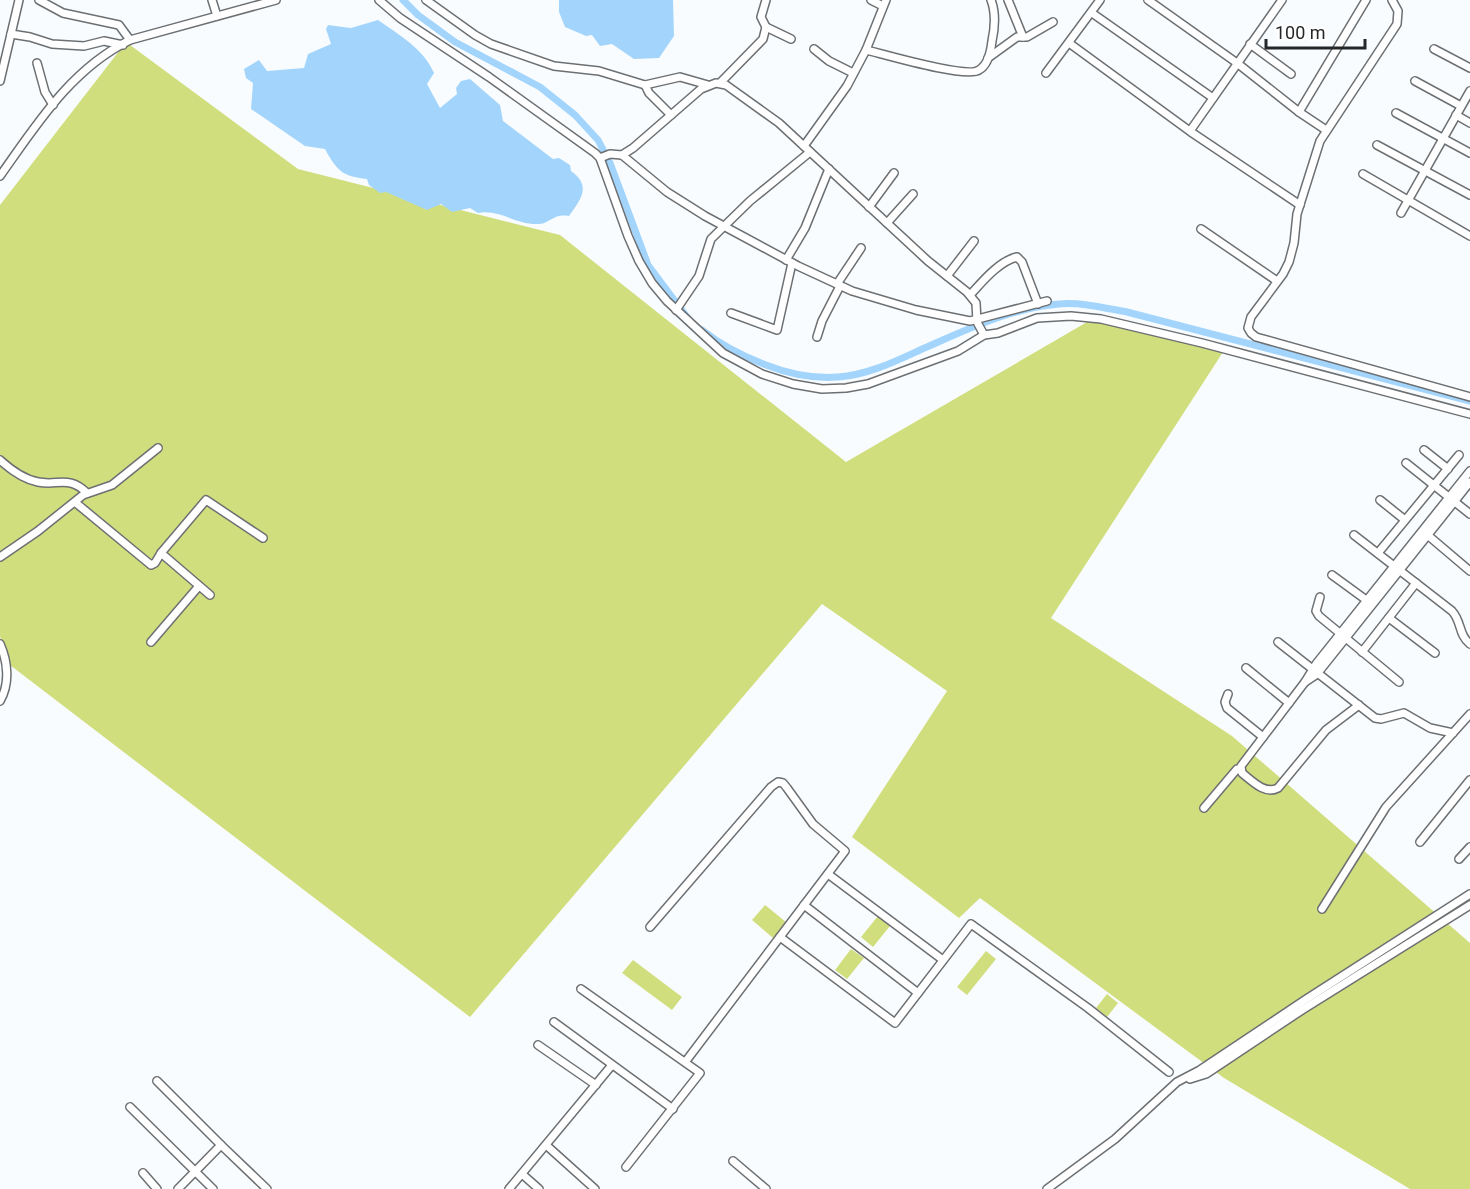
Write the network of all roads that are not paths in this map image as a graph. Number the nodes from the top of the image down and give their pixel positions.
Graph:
1 (19, 0) edge
2 (39, 0) edge
3 (212, 0) edge
4 (276, 0) edge
5 (379, 0) edge
6 (426, 0) edge
7 (766, 0) edge
8 (871, 0) edge
9 (991, 0) edge
10 (1008, 0) edge
11 (1100, 0) edge
12 (1148, 0) edge
13 (1282, 0) edge
14 (1366, 0) edge
15 (1392, 0) edge
16 (884, 3) edge
17 (1092, 13) junction
18 (217, 16) junction
19 (1053, 22) dead end
20 (766, 27) junction
21 (11, 34) junction
22 (1023, 37) junction
23 (791, 39) dead end
24 (130, 40) junction
25 (1069, 43) junction
26 (1250, 44) junction
27 (123, 45) junction
28 (814, 49) dead end
29 (1434, 49) dead end
30 (866, 50) junction
31 (988, 58) junction
32 (37, 63) dead end
33 (1237, 63) junction
34 (1470, 68) edge
35 (853, 73) junction
36 (1046, 73) dead end
37 (1291, 74) dead end
38 (0, 78) edge
39 (1415, 81) dead end
40 (720, 83) junction
41 (645, 85) junction
42 (708, 85) junction
43 (1470, 91) edge
44 (1212, 98) junction
45 (53, 105) junction
46 (1461, 106) junction
47 (1299, 112) junction
48 (1396, 113) dead end
49 (671, 115) junction
50 (1456, 115) junction
51 (1470, 123) edge
52 (1326, 130) junction
53 (1190, 131) junction
54 (1443, 139) junction
55 (1377, 145) dead end
56 (804, 146) junction
57 (810, 152) junction
58 (1470, 153) edge
59 (622, 155) junction
60 (605, 156) junction
61 (829, 169) junction
62 (1425, 170) junction
63 (894, 173) dead end
64 (1363, 174) dead end
65 (0, 176) edge
66 (913, 194) dead end
67 (1470, 195) edge
68 (1409, 200) junction
69 (1300, 205) junction
70 (869, 207) junction
71 (1401, 213) dead end
72 (887, 223) junction
73 (723, 226) junction
74 (1201, 229) dead end
75 (1470, 236) edge
76 (974, 241) dead end
77 (861, 248) dead end
78 (789, 262) junction
79 (947, 276) junction
80 (1277, 281) junction
81 (838, 285) junction
82 (970, 295) junction
83 (1047, 302) dead end
84 (1038, 304) junction
85 (678, 307) junction
86 (731, 313) dead end
87 (980, 326) junction
88 (817, 337) dead end
89 (1470, 397) edge
90 (1470, 414) edge
91 (158, 448) dead end
92 (1424, 450) dead end
93 (1459, 454) dead end
94 (0, 460) edge
95 (1406, 463) dead end
96 (1448, 469) junction
97 (1470, 471) edge
98 (1470, 482) edge
99 (1434, 485) junction
100 (87, 493) junction
101 (1452, 499) junction
102 (1380, 500) dead end
103 (76, 503) junction
104 (1470, 514) edge
105 (1405, 520) junction
106 (1425, 533) junction
107 (1354, 535) dead end
108 (263, 538) dead end
109 (161, 553) junction
110 (1378, 553) junction
111 (0, 557) edge
112 (1396, 568) junction
113 (1470, 571) edge
114 (1332, 574) dead end
115 (1416, 584) junction
116 (199, 586) junction
117 (210, 595) dead end
118 (1320, 597) dead end
119 (1369, 602) junction
120 (1389, 618) junction
121 (1343, 636) junction
122 (151, 642) dead end
123 (1278, 642) dead end
124 (0, 644) edge
125 (1470, 644) edge
126 (1362, 652) junction
127 (1435, 653) dead end
128 (1246, 668) dead end
129 (1315, 671) junction
130 (1399, 682) dead end
131 (1228, 694) dead end
132 (0, 701) edge
133 (1289, 703) junction
134 (1359, 705) junction
135 (1470, 714) edge
136 (1452, 733) junction
137 (1263, 736) junction
138 (1240, 770) junction
139 (1470, 780) edge
140 (1203, 808) dead end
141 (1420, 842) dead end
142 (1470, 847) edge
143 (1459, 859) dead end
144 (828, 874) junction
145 (1470, 894) edge
146 (804, 905) junction
147 (1470, 905) edge
148 (1322, 909) dead end
149 (651, 927) dead end
150 (780, 937) junction
151 (943, 960) junction
152 (581, 989) dead end
153 (918, 993) junction
154 (554, 1022) dead end
155 (538, 1045) dead end
156 (686, 1061) junction
157 (612, 1065) junction
158 (1169, 1072) dead end
159 (157, 1082) dead end
160 (1177, 1082) junction
161 (596, 1085) junction
162 (130, 1107) dead end
163 (673, 1108) junction
164 (221, 1145) junction
165 (546, 1145) junction
166 (733, 1161) dead end
167 (626, 1167) dead end
168 (195, 1171) junction
169 (142, 1173) dead end
170 (522, 1174) junction
171 (157, 1189) edge
172 (178, 1189) edge
173 (213, 1189) edge
174 (267, 1189) edge
175 (509, 1189) edge
176 (539, 1189) edge
177 (596, 1189) edge
178 (766, 1189) edge
179 (1047, 1189) edge

1 - 21 street
2 - 24 street
3 - 18 street
4 - 18 street
5 - 60 street
6 - 41 street
7 - 20 street
8 - 16 street
9 - 31 street
10 - 22 street
11 - 17 street
12 - 33 street
13 - 26 street
14 - 47 street
15 - 52 street
16 - 30 street
17 - 25 street
17 - 44 street
18 - 24 street
19 - 22 street
20 - 23 street
20 - 40 street
21 - 27 street
21 - 38 street
22 - 31 street
24 - 27 street
25 - 36 street
25 - 53 street
26 - 33 street
26 - 37 street
27 - 45 street
28 - 35 street
29 - 34 street
30 - 31 street
30 - 35 street
32 - 45 street
33 - 44 street
33 - 47 street
35 - 56 street
39 - 46 street
40 - 42 street
40 - 56 street
41 - 42 street
41 - 49 street
42 - 49 street
43 - 46 street
44 - 53 street
45 - 65 street
46 - 50 street
47 - 52 street
48 - 54 street
49 - 59 street
50 - 51 street
50 - 54 street
52 - 69 street
53 - 69 street
54 - 58 street
54 - 62 street
55 - 62 street
56 - 57 street
57 - 61 street
57 - 73 street
59 - 60 street
59 - 73 street
60 - 85 street
61 - 70 street
61 - 78 street
62 - 67 street
62 - 68 street
63 - 70 street
64 - 68 street
66 - 72 street
68 - 71 street
68 - 75 street
69 - 80 street
70 - 72 street
72 - 79 street
73 - 78 street
73 - 85 street
74 - 80 street
76 - 79 street
77 - 81 street
78 - 81 street
78 - 86 street
79 - 82 street
80 - 89 street
81 - 87 street
81 - 88 street
82 - 84 street
82 - 87 street
83 - 84 street
84 - 87 street
85 - 87 street
87 - 90 street
91 - 100 street
92 - 96 street
93 - 96 street
94 - 100 street
95 - 99 street
96 - 99 street
97 - 101 street
98 - 101 street
99 - 101 street
99 - 105 street
100 - 103 street
101 - 104 street
101 - 106 street
102 - 105 street
103 - 109 street
103 - 111 street
105 - 110 street
106 - 112 street
106 - 113 street
107 - 110 street
108 - 109 street
109 - 116 street
110 - 112 street
112 - 115 street
112 - 119 street
114 - 119 street
115 - 120 street
115 - 125 street
116 - 117 street
116 - 122 street
118 - 121 street
119 - 121 street
120 - 126 street
120 - 127 street
121 - 126 street
121 - 129 street
123 - 129 street
124 - 132 street
126 - 130 street
128 - 133 street
129 - 133 street
129 - 134 street
131 - 137 street
133 - 137 street
134 - 136 street
134 - 138 street
135 - 136 street
136 - 148 street
137 - 138 street
138 - 140 street
139 - 141 street
142 - 143 street
144 - 146 street
144 - 149 street
144 - 151 street
145 - 160 street
146 - 150 street
146 - 153 street
147 - 160 street
150 - 153 street
150 - 156 street
151 - 153 street
151 - 158 street
152 - 156 street
154 - 157 street
155 - 161 street
156 - 163 street
157 - 161 street
157 - 163 street
159 - 164 street
160 - 179 street
161 - 165 street
162 - 168 street
163 - 167 street
164 - 168 street
164 - 174 street
165 - 170 street
165 - 177 street
166 - 178 street
168 - 172 street
168 - 173 street
169 - 171 street
170 - 175 street
170 - 176 street

